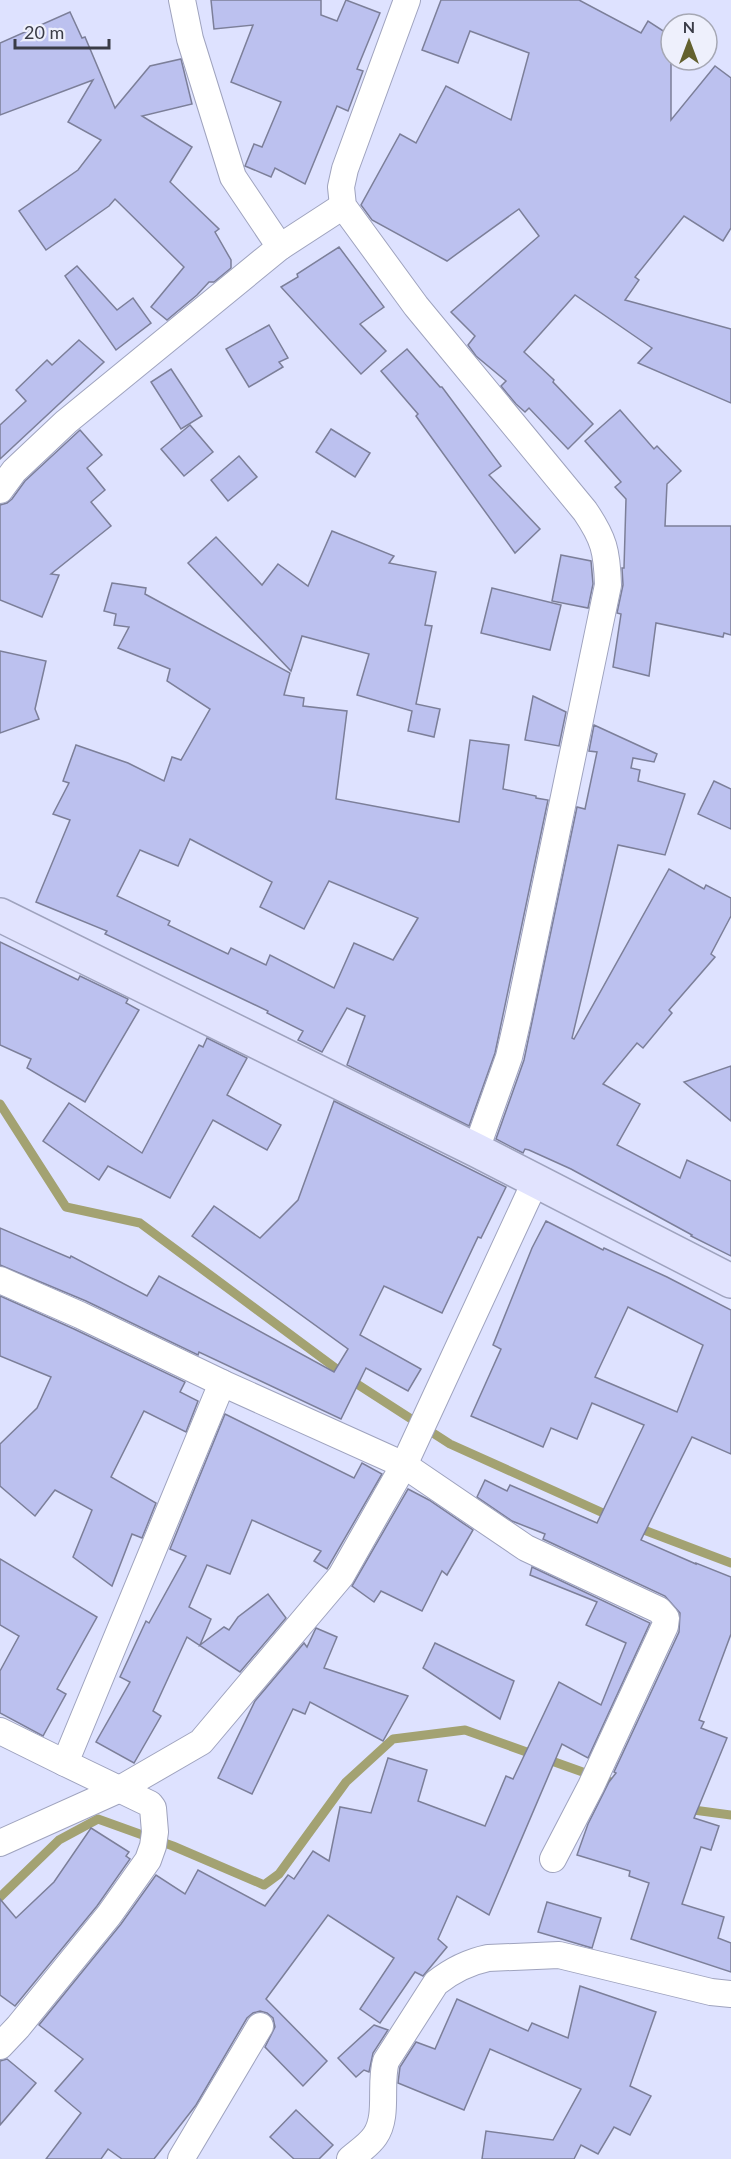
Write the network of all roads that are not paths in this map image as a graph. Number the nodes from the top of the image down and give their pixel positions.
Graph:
1 (182, 0) edge
2 (407, 0) edge
3 (343, 206) junction
4 (280, 247) junction
5 (0, 490) edge
6 (0, 915) edge
7 (477, 1150) junction
8 (535, 1182) junction
9 (0, 1280) edge
10 (731, 1281) edge
11 (222, 1383) junction
12 (408, 1456) junction
13 (0, 1731) edge
14 (65, 1763) junction
15 (118, 1790) junction
16 (0, 1843) edge
17 (553, 1859) dead end
18 (731, 1994) edge
19 (260, 2026) dead end
20 (0, 2046) edge
21 (181, 2159) edge
22 (350, 2159) edge

1 - 4 street
2 - 3 street
3 - 4 street
3 - 7 street
4 - 5 street
6 - 7 street
7 - 8 street
8 - 10 street
8 - 12 street
9 - 11 street
11 - 12 street
11 - 14 street
12 - 15 street
12 - 17 street
13 - 14 street
14 - 15 street
15 - 16 street
15 - 20 street
18 - 22 street
19 - 21 street

